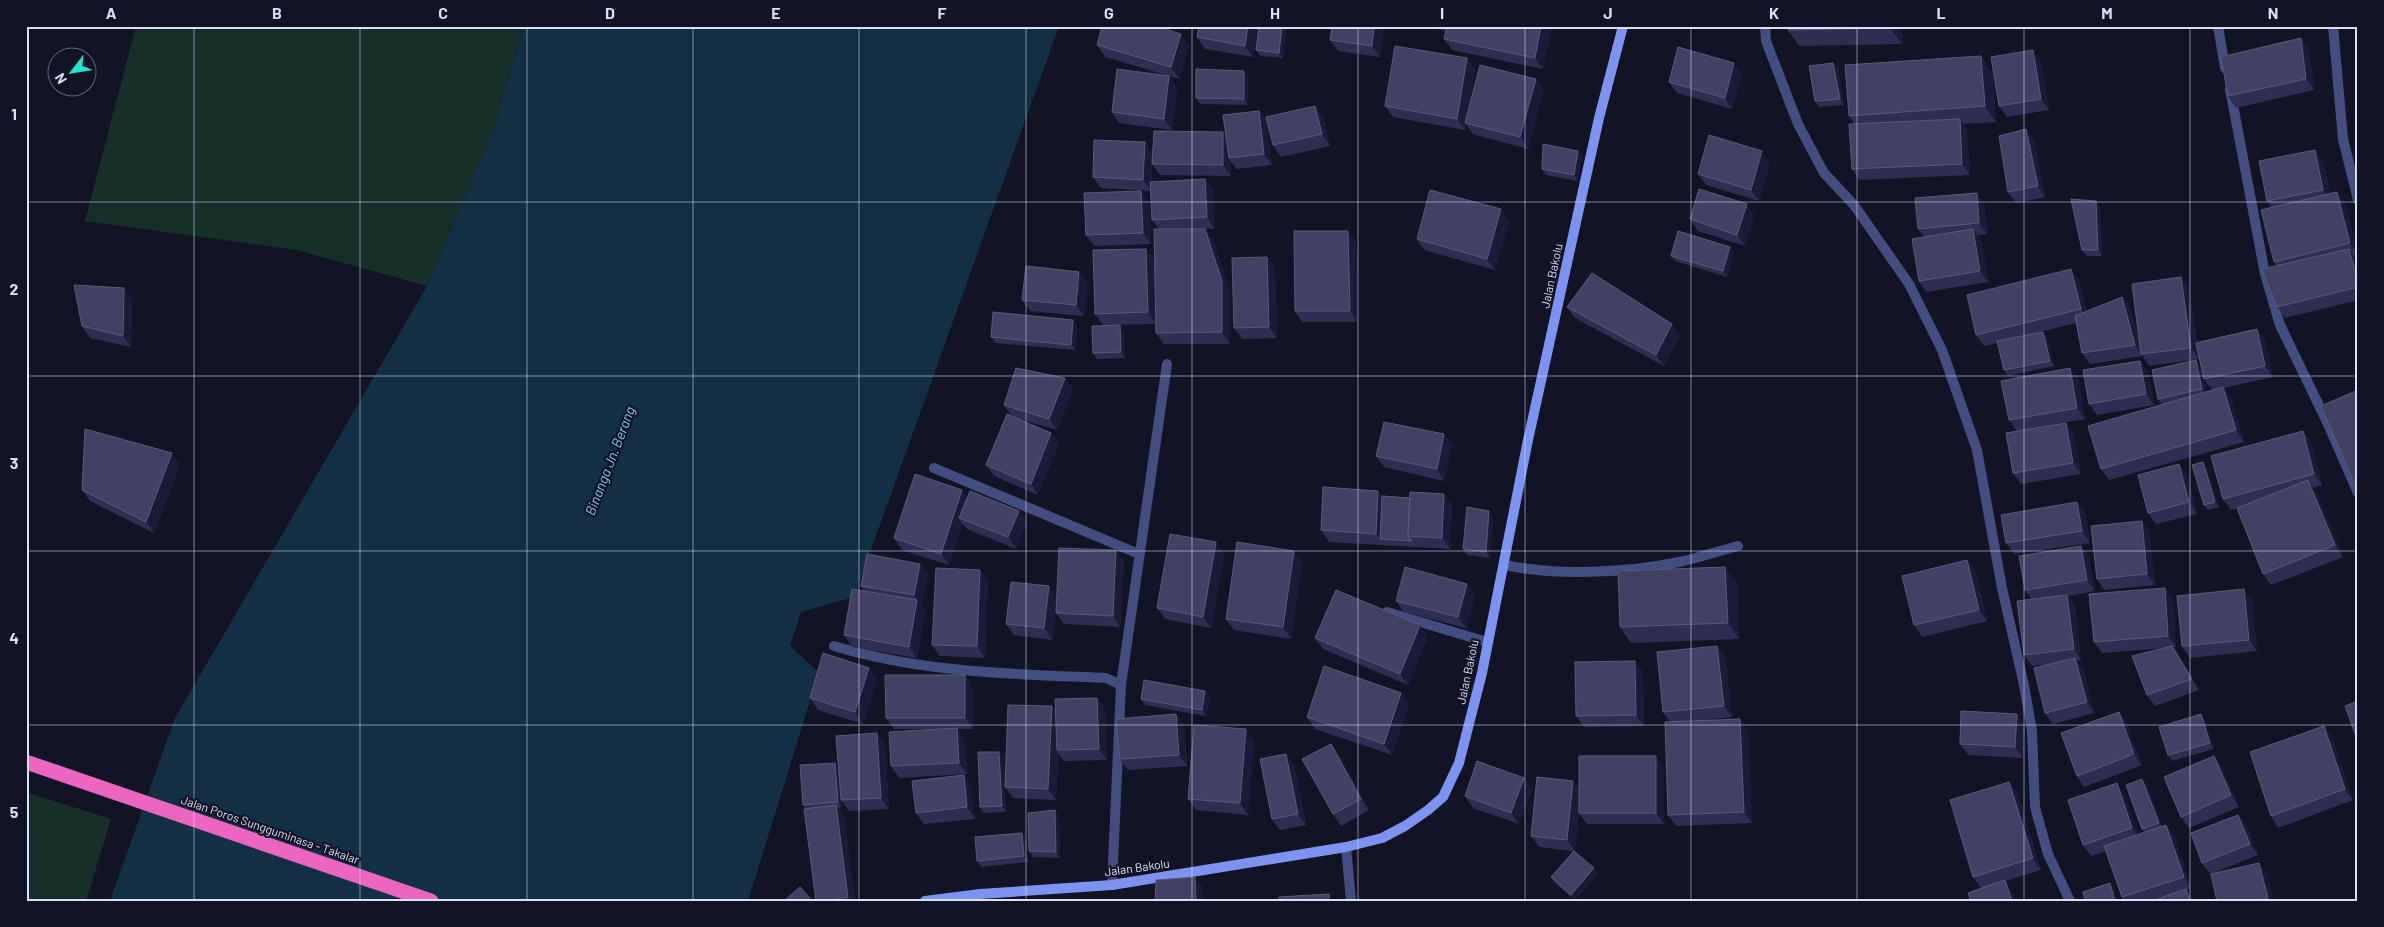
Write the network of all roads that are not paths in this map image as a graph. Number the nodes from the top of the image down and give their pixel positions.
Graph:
1 (1623, 26) edge
2 (1764, 26) edge
3 (2218, 26) edge
4 (2333, 26) edge
5 (2358, 200) edge
6 (1167, 364) dead end
7 (934, 468) dead end
8 (2358, 493) edge
9 (1738, 546) dead end
10 (1138, 554) junction
11 (1510, 566) junction
12 (1387, 612) edge
13 (1487, 642) junction
14 (834, 646) dead end
15 (1121, 685) junction
16 (26, 762) edge
17 (1346, 851) junction
18 (1112, 885) junction
19 (431, 901) edge
20 (925, 901) edge
21 (1351, 901) edge
22 (2070, 901) edge

1 - 11 main road, Jalan Bakolu
2 - 22 street
3 - 8 street
4 - 5 street
6 - 10 street
7 - 10 street
9 - 11 street
10 - 15 street
11 - 13 main road, Jalan Bakolu
12 - 13 street
13 - 17 main road, Jalan Bakolu
14 - 15 street
15 - 18 street
16 - 19 highway, Jalan Poros Sungguminasa - Takalar
17 - 18 main road, Jalan Bakolu
17 - 21 street
18 - 20 main road, Jalan Bakolu

